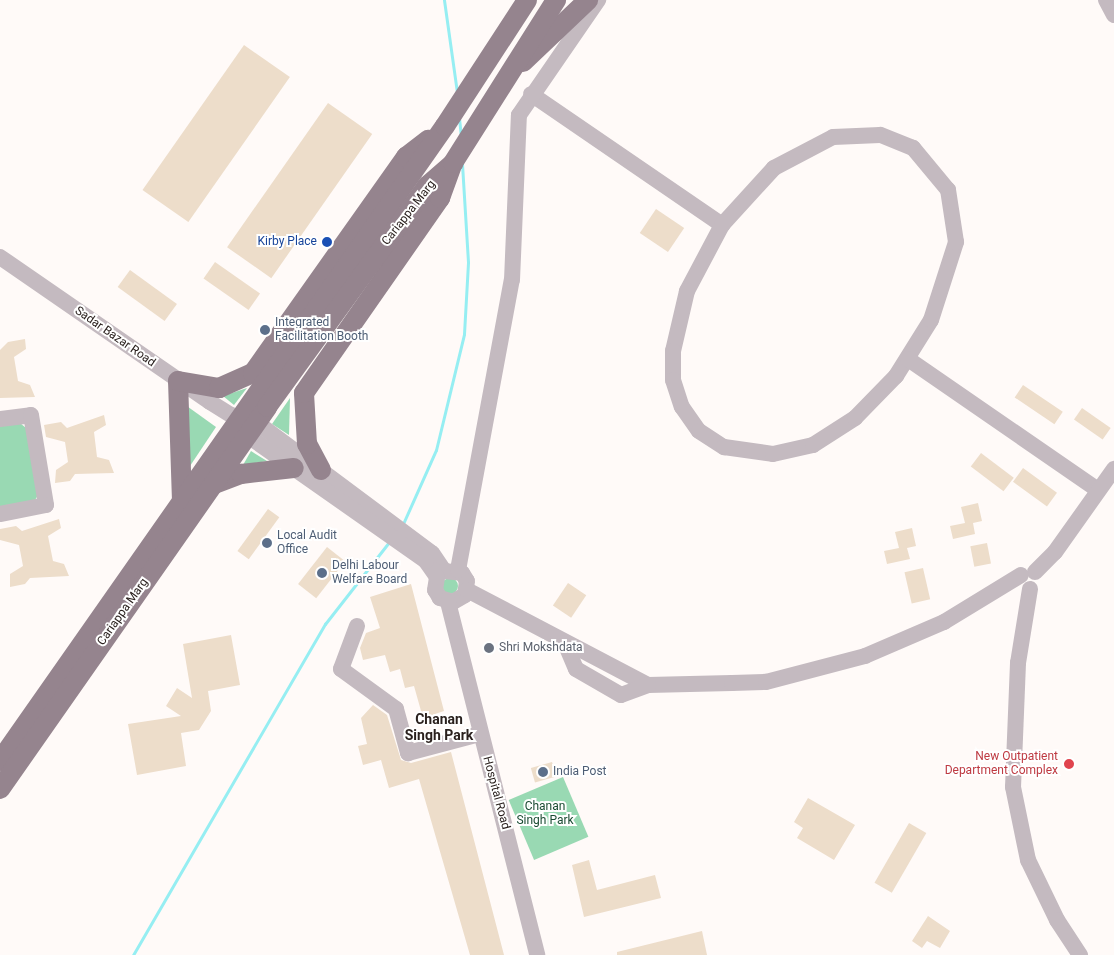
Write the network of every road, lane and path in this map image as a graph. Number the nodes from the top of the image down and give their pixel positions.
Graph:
1 (512, 0) edge
2 (527, 0) edge
3 (556, 0) edge
4 (588, 0) edge
5 (598, 0) edge
6 (1106, 0) edge
7 (1114, 15) edge
8 (500, 38) junction
9 (508, 76) junction
10 (531, 94) junction
11 (445, 126) junction
12 (453, 163) junction
13 (722, 225) junction
14 (0, 257) edge
15 (908, 359) junction
16 (178, 381) junction
17 (0, 419) edge
18 (242, 423) junction
19 (294, 468) junction
20 (1114, 469) edge
21 (321, 470) junction
22 (212, 485) junction
23 (1098, 490) junction
24 (182, 501) junction
25 (0, 514) edge
26 (381, 522) junction
27 (446, 573) junction
28 (1029, 579) junction
29 (467, 590) junction
30 (448, 602) junction
31 (357, 626) dead end
32 (95, 639) junction
33 (480, 734) junction
34 (0, 761) edge
35 (0, 789) edge
36 (537, 955) edge
37 (1080, 955) edge

1 - 8 main road
2 - 8 main road, Cariappa Marg
3 - 9 main road, Cariappa Marg
4 - 9 main road
5 - 10 street
6 - 7 street
8 - 11 main road, Cariappa Marg
9 - 12 main road, Cariappa Marg
10 - 13 street
10 - 27 street
11 - 16 main road
11 - 18 main road, Cariappa Marg
12 - 18 main road, Cariappa Marg
12 - 21 main road
13 - 15 street
13 - 15 street
14 - 16 street, Sadar Bazar Road
15 - 23 street
16 - 18 street, Sadar Bazar Road
16 - 24 main road
17 - 25 street
18 - 19 street
18 - 21 street
18 - 22 main road, Cariappa Marg
18 - 24 main road, Cariappa Marg
19 - 22 main road
19 - 26 street
20 - 23 street
21 - 26 street
22 - 32 main road, Cariappa Marg
23 - 28 street
24 - 32 main road, Cariappa Marg
26 - 27 street
27 - 29 street
27 - 30 street
28 - 29 street
28 - 37 street
29 - 30 street
30 - 33 street, Hospital Road
31 - 33 street
32 - 34 main road, Cariappa Marg
32 - 35 main road, Cariappa Marg
33 - 36 street, Hospital Road

